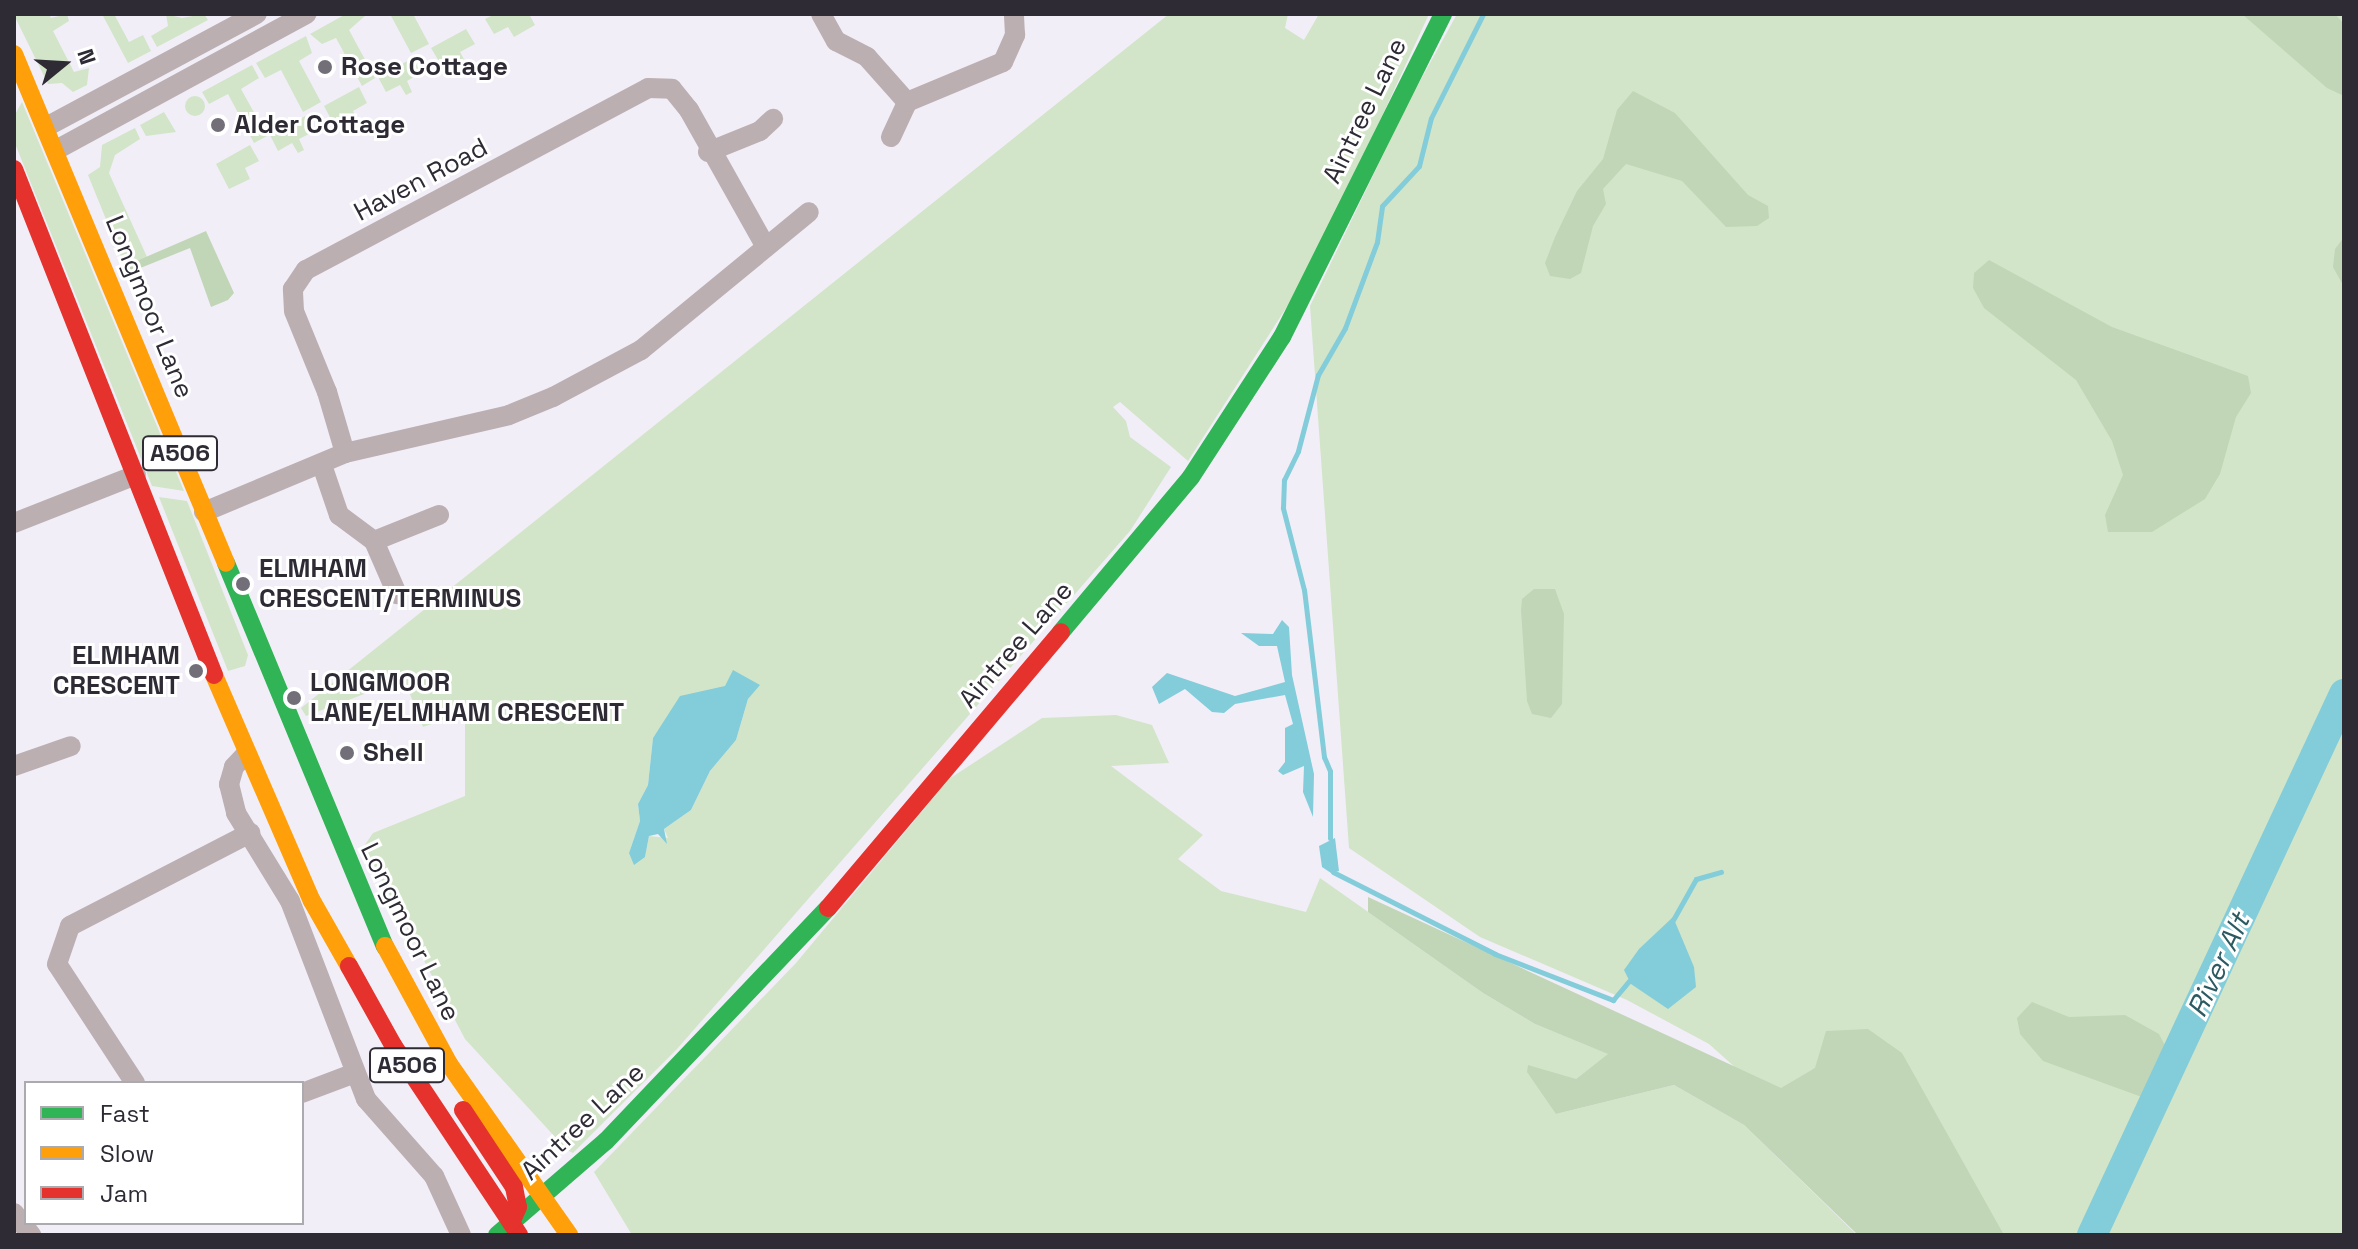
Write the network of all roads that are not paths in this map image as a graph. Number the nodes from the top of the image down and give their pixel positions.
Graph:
1 (257, 14) edge
2 (307, 14) edge
3 (821, 14) edge
4 (1014, 14) edge
5 (1443, 14) edge
6 (267, 35) junction
7 (195, 47) junction
8 (14, 54) edge
9 (206, 68) junction
10 (132, 81) junction
11 (143, 102) junction
12 (907, 102) junction
13 (773, 119) dead end
14 (46, 127) junction
15 (891, 137) dead end
16 (56, 150) junction
17 (708, 152) junction
18 (14, 169) edge
19 (809, 212) dead end
20 (766, 247) junction
21 (345, 453) junction
22 (322, 465) junction
23 (136, 475) junction
24 (204, 512) junction
25 (439, 515) dead end
26 (14, 523) edge
27 (374, 541) junction
28 (397, 594) dead end
29 (255, 676) junction
30 (220, 692) junction
31 (71, 746) dead end
32 (245, 755) junction
33 (14, 766) edge
34 (250, 833) junction
35 (416, 1010) junction
36 (355, 1073) junction
37 (134, 1081) edge
38 (304, 1092) edge
39 (542, 1197) junction
40 (14, 1213) edge
41 (509, 1231) edge
42 (31, 1235) edge
43 (461, 1235) edge
44 (569, 1235) edge

1 - 6 street
1 - 7 street
2 - 6 street
3 - 12 street
4 - 12 street
5 - 39 main road, Aintree Lane
6 - 9 street
7 - 9 street
7 - 10 street
8 - 14 main road, Longmoor Lane / A506
9 - 11 street
10 - 11 street
10 - 14 street
11 - 16 street
12 - 15 street
13 - 17 street
14 - 16 main road, Longmoor Lane / A506
16 - 24 main road, Longmoor Lane / A506
17 - 20 street, Haven Road
17 - 21 street, Haven Road
18 - 23 main road, A506
19 - 20 street
20 - 21 street
21 - 22 street
22 - 24 street
22 - 27 street
23 - 26 street
23 - 30 main road, A506
24 - 29 main road, Longmoor Lane / A506
25 - 27 street
27 - 28 street
29 - 30 main road
29 - 35 main road, Longmoor Lane / A506
30 - 32 main road, A506
31 - 33 street
32 - 34 street
32 - 41 main road, A506
34 - 36 street
34 - 37 street
35 - 39 main road, Longmoor Lane / A506
35 - 41 main road
36 - 38 street
36 - 43 street
39 - 41 main road, Aintree Lane
39 - 44 main road, A506
40 - 42 street

